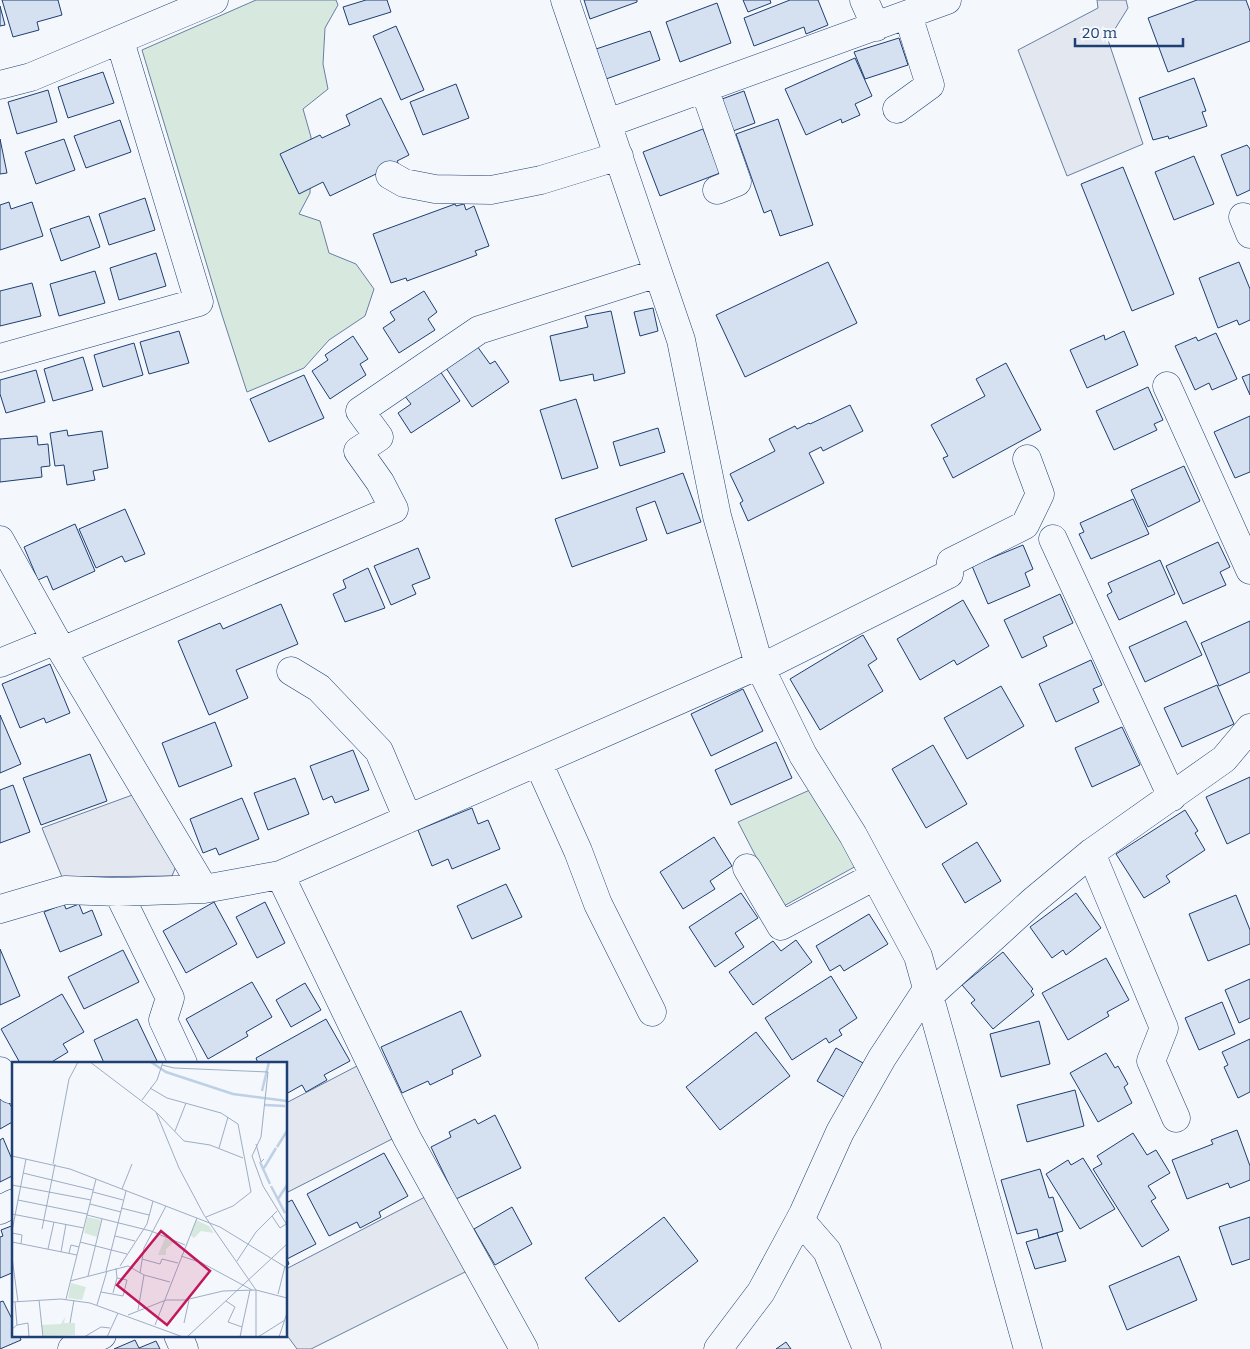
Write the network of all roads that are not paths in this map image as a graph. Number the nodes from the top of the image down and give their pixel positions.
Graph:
1 (565, 0) edge
2 (864, 0) edge
3 (947, 0) edge
4 (203, 2) edge
5 (908, 15) junction
6 (876, 27) junction
7 (120, 41) junction
8 (0, 85) edge
9 (704, 88) junction
10 (897, 109) dead end
11 (608, 123) junction
12 (619, 156) junction
13 (390, 175) dead end
14 (717, 190) dead end
15 (658, 273) junction
16 (0, 358) edge
17 (1167, 386) dead end
18 (1027, 459) dead end
19 (1053, 539) dead end
20 (0, 540) edge
21 (1250, 570) edge
22 (59, 646) junction
23 (0, 663) edge
24 (760, 667) junction
25 (291, 671) dead end
26 (1250, 728) edge
27 (538, 762) junction
28 (1172, 797) junction
29 (408, 819) junction
30 (1091, 853) junction
31 (748, 868) dead end
32 (280, 875) junction
33 (876, 876) junction
34 (204, 889) junction
35 (118, 892) junction
36 (0, 909) edge
37 (929, 992) junction
38 (652, 1012) dead end
39 (183, 1062) edge
40 (1176, 1118) dead end
41 (12, 1204) edge
42 (0, 1210) edge
43 (800, 1220) junction
44 (100, 1336) edge
45 (178, 1336) edge
46 (72, 1349) edge
47 (184, 1349) edge
48 (524, 1349) edge
49 (718, 1349) edge
50 (867, 1349) edge
51 (1028, 1349) edge

1 - 11 street
2 - 6 street
3 - 5 street
4 - 7 street
5 - 6 street
5 - 10 street
6 - 9 street
7 - 8 street
7 - 16 street
9 - 11 street
9 - 14 street
11 - 12 street
12 - 13 street
12 - 15 street
15 - 22 street
15 - 24 street
17 - 21 street
18 - 24 street
19 - 28 street
20 - 22 street
22 - 23 street
22 - 34 street
24 - 27 street
24 - 33 street
25 - 29 street
26 - 28 street
27 - 29 street
27 - 38 street
28 - 30 street
29 - 32 street
30 - 37 street
30 - 40 street
31 - 33 street
32 - 34 street
32 - 48 street
33 - 37 street
34 - 35 street
35 - 36 street
35 - 39 street
37 - 43 street
37 - 51 street
41 - 42 street
43 - 49 street
43 - 50 street
44 - 46 street
45 - 47 street

